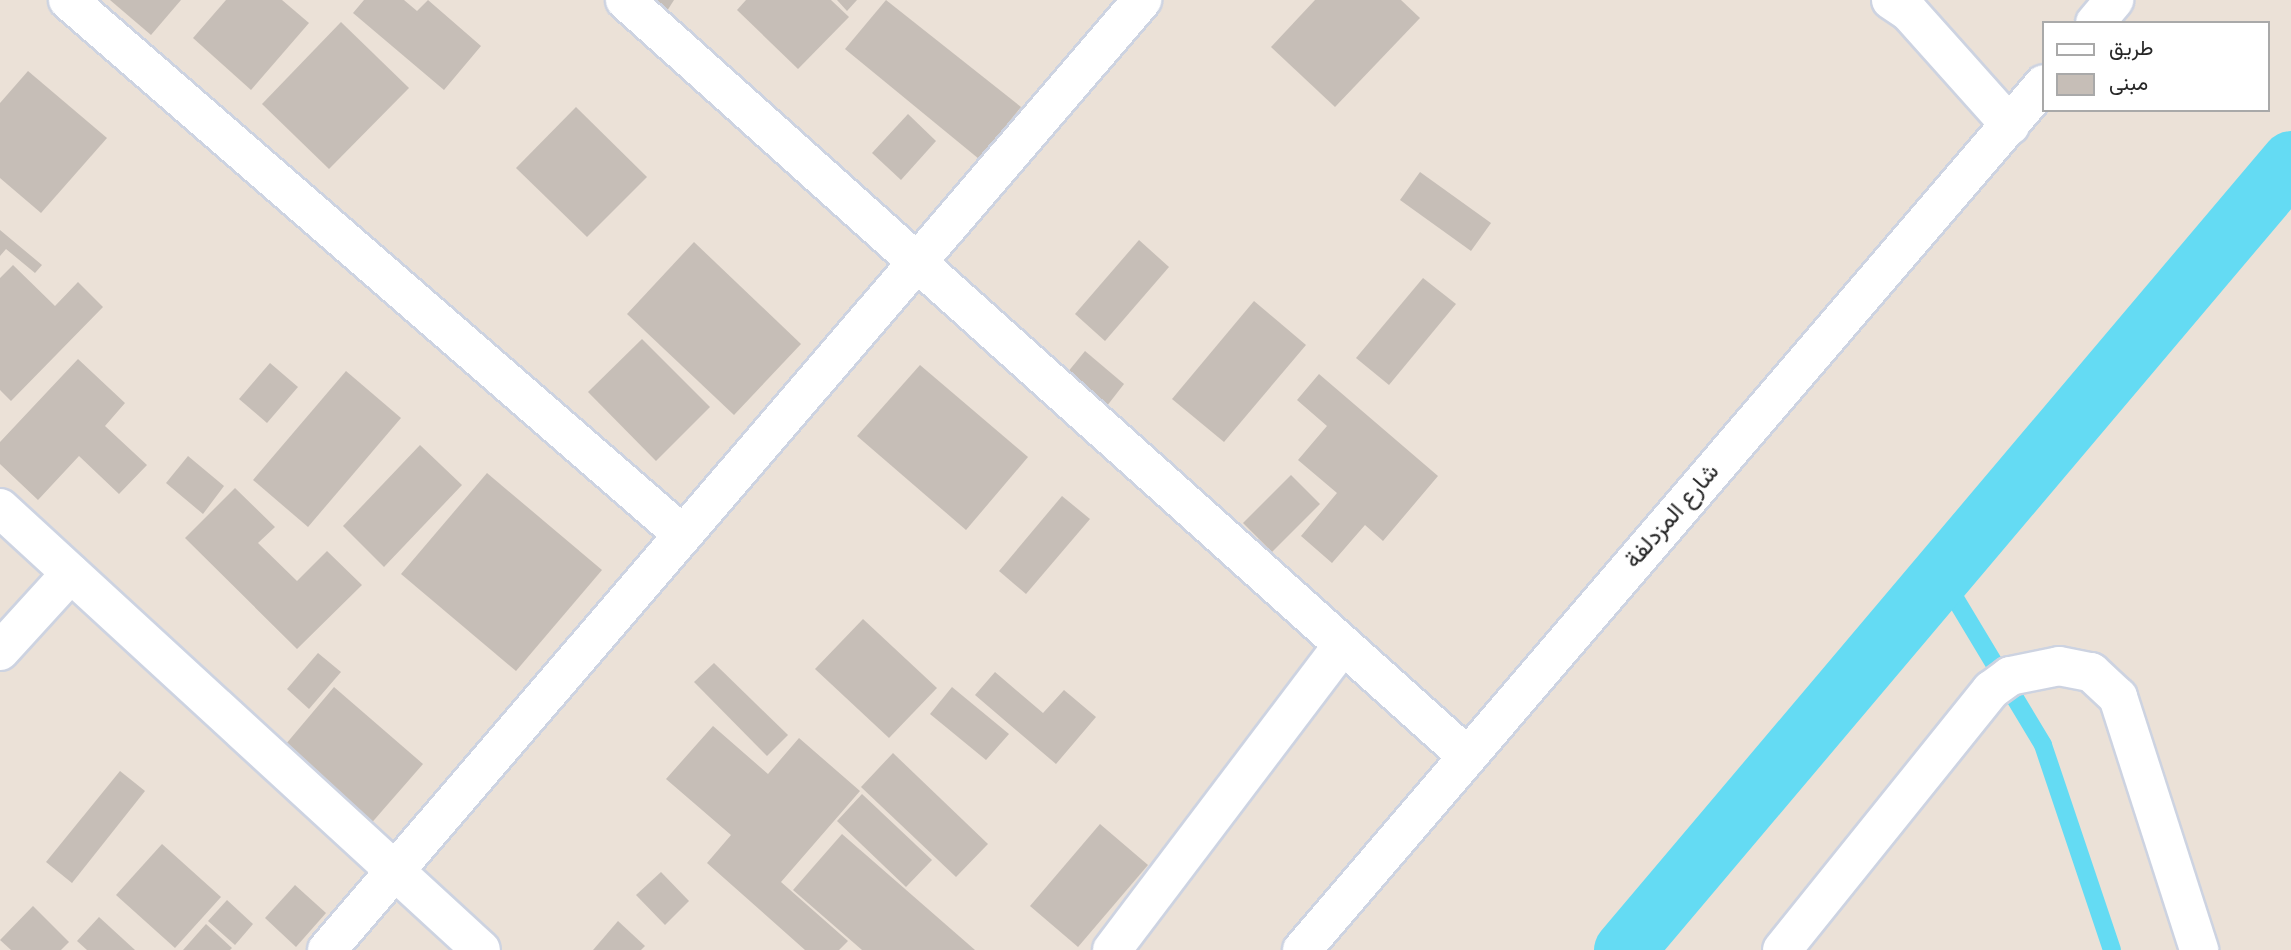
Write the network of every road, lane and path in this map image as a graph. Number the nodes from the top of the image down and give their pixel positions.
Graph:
1 (68, 0) edge
2 (625, 0) edge
3 (1142, 0) edge
4 (2114, 0) edge
5 (1906, 4) edge
6 (2097, 21) edge
7 (2042, 86) edge
8 (2010, 125) junction
9 (918, 262) junction
10 (0, 508) edge
11 (682, 534) junction
12 (71, 573) junction
13 (1342, 646) junction
14 (0, 651) edge
15 (1466, 755) junction
16 (395, 869) junction
17 (327, 950) edge
18 (481, 950) edge
19 (1112, 950) edge
20 (1302, 950) edge
21 (1782, 950) edge
22 (2199, 950) edge

1 - 11 street
2 - 9 street
3 - 9 street
4 - 6 street
5 - 8 street
7 - 8 street, شارع المزدلفة
8 - 15 street, شارع المزدلفة
9 - 11 street
9 - 13 street
10 - 12 street
11 - 16 street
12 - 14 street
12 - 16 street
13 - 15 street
13 - 19 street
15 - 20 street, شارع المزدلفة
16 - 17 street
16 - 18 street
21 - 22 street

